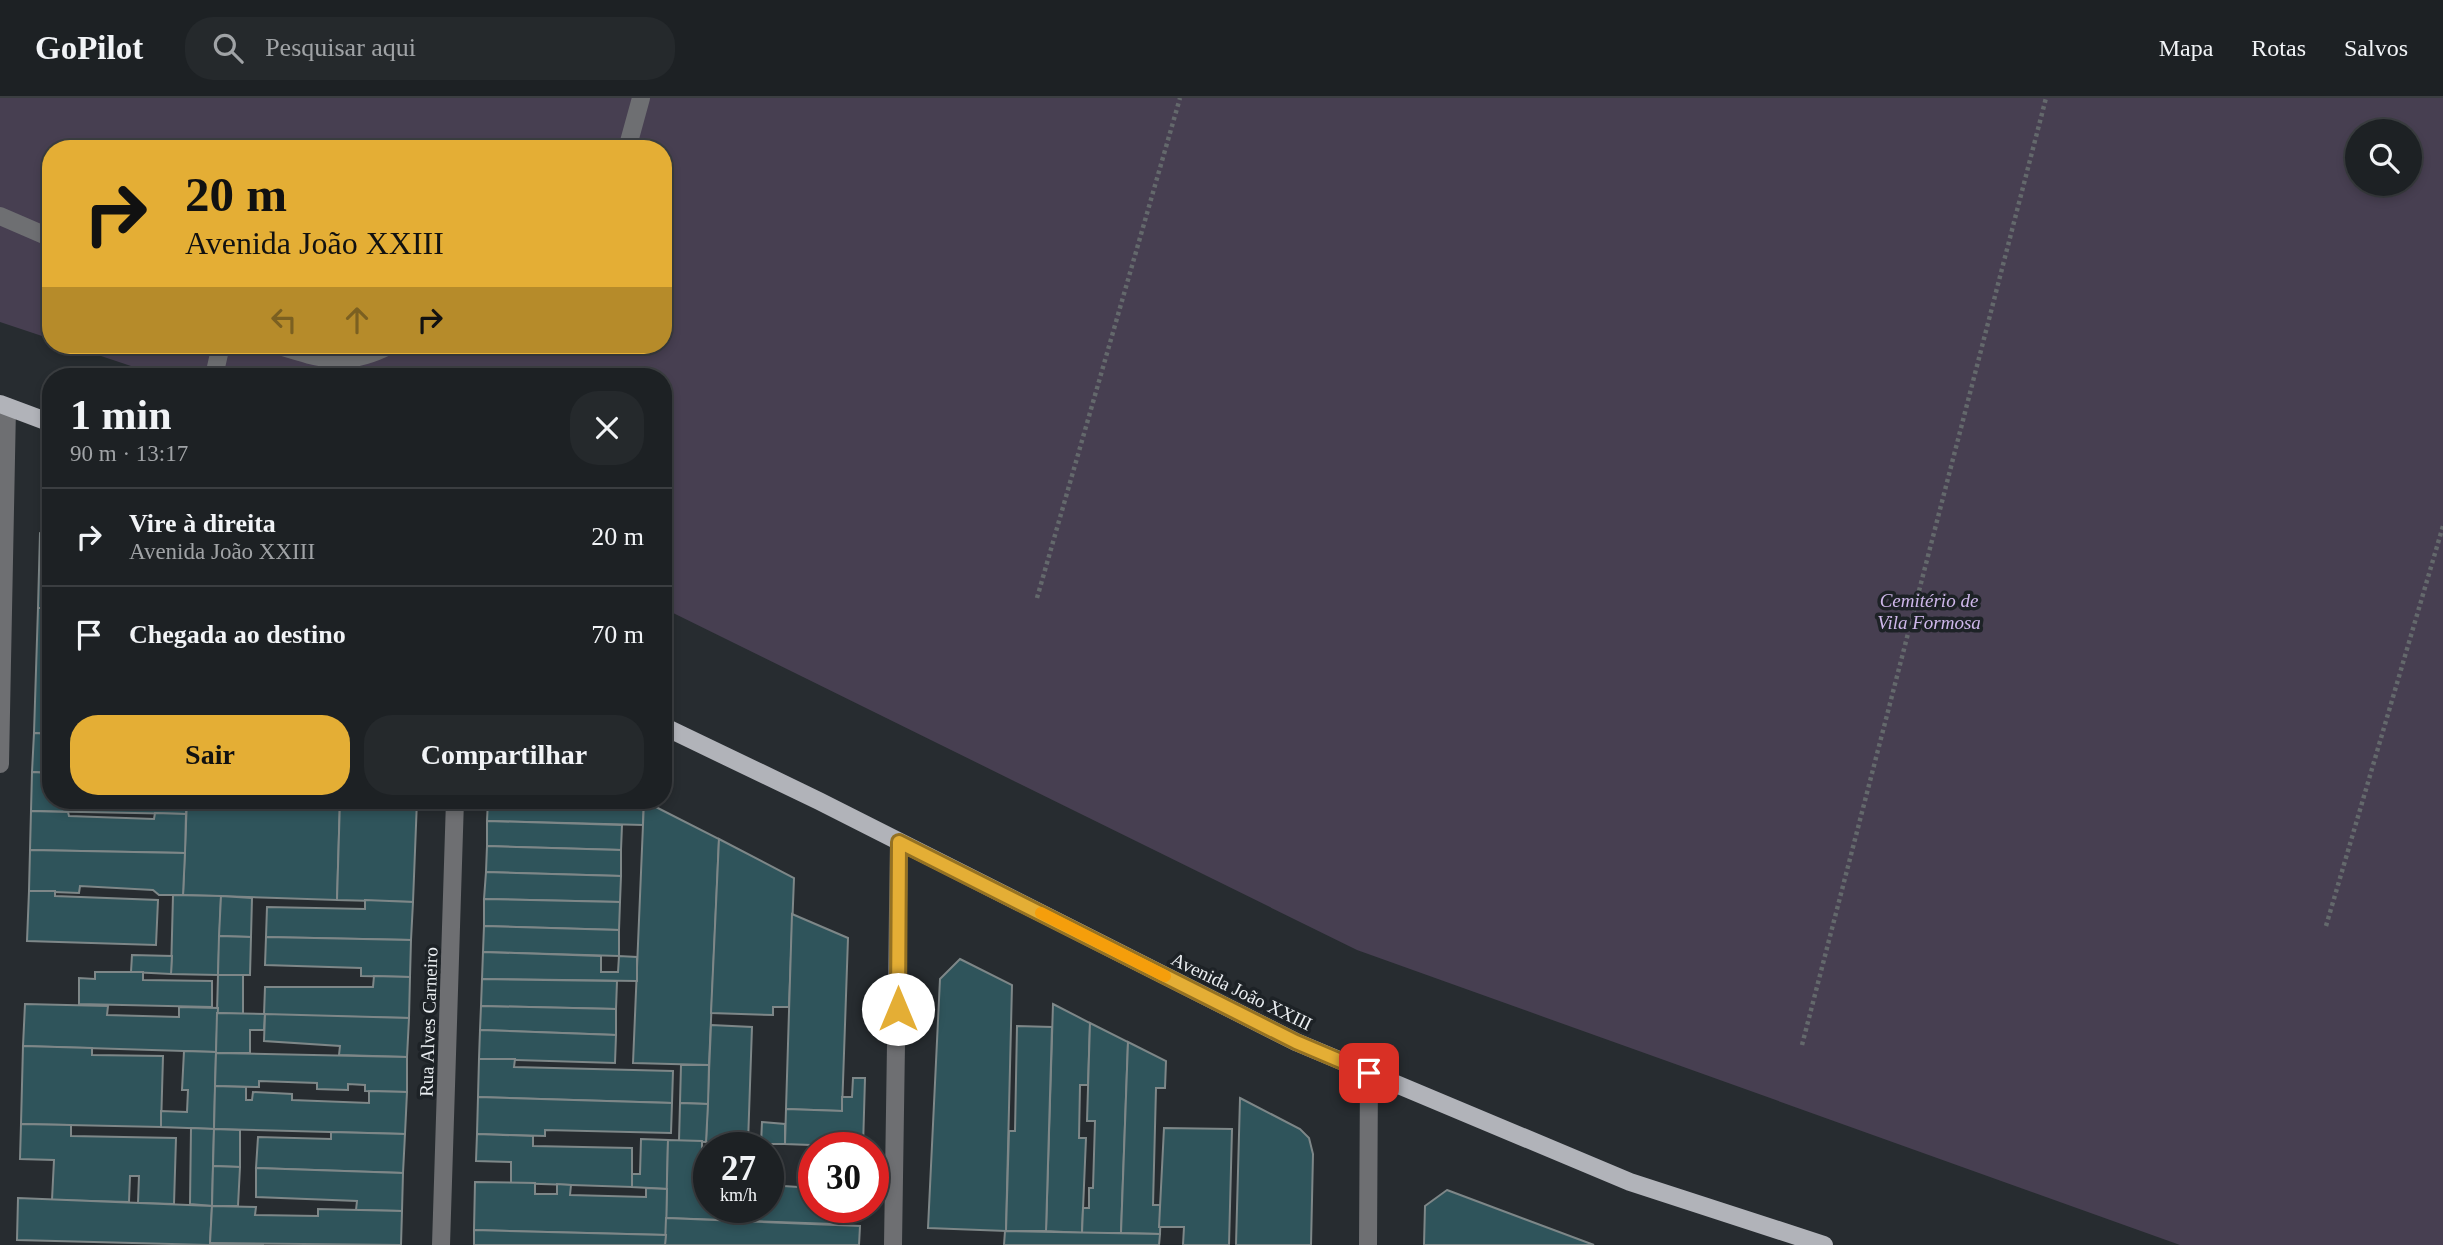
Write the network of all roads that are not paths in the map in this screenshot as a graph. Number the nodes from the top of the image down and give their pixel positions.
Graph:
1 (641, 98) edge
2 (629, 140) edge
3 (0, 216) edge
4 (42, 234) edge
5 (306, 354) edge
6 (374, 354) edge
7 (3, 406) edge
8 (42, 420) edge
9 (672, 730) edge
10 (0, 764) edge
11 (455, 809) edge
12 (899, 842) junction
13 (1369, 1073) junction
14 (441, 1245) edge
15 (893, 1245) edge
16 (1368, 1245) edge
17 (1824, 1245) edge

1 - 2 street
3 - 4 street
5 - 6 street
7 - 8 main road
7 - 10 street
9 - 12 main road, Avenida João XXIII
11 - 14 street, Rua Alves Carneiro
12 - 13 main road, Avenida João XXIII
12 - 15 street
13 - 16 street
13 - 17 main road, Avenida João XXIII

